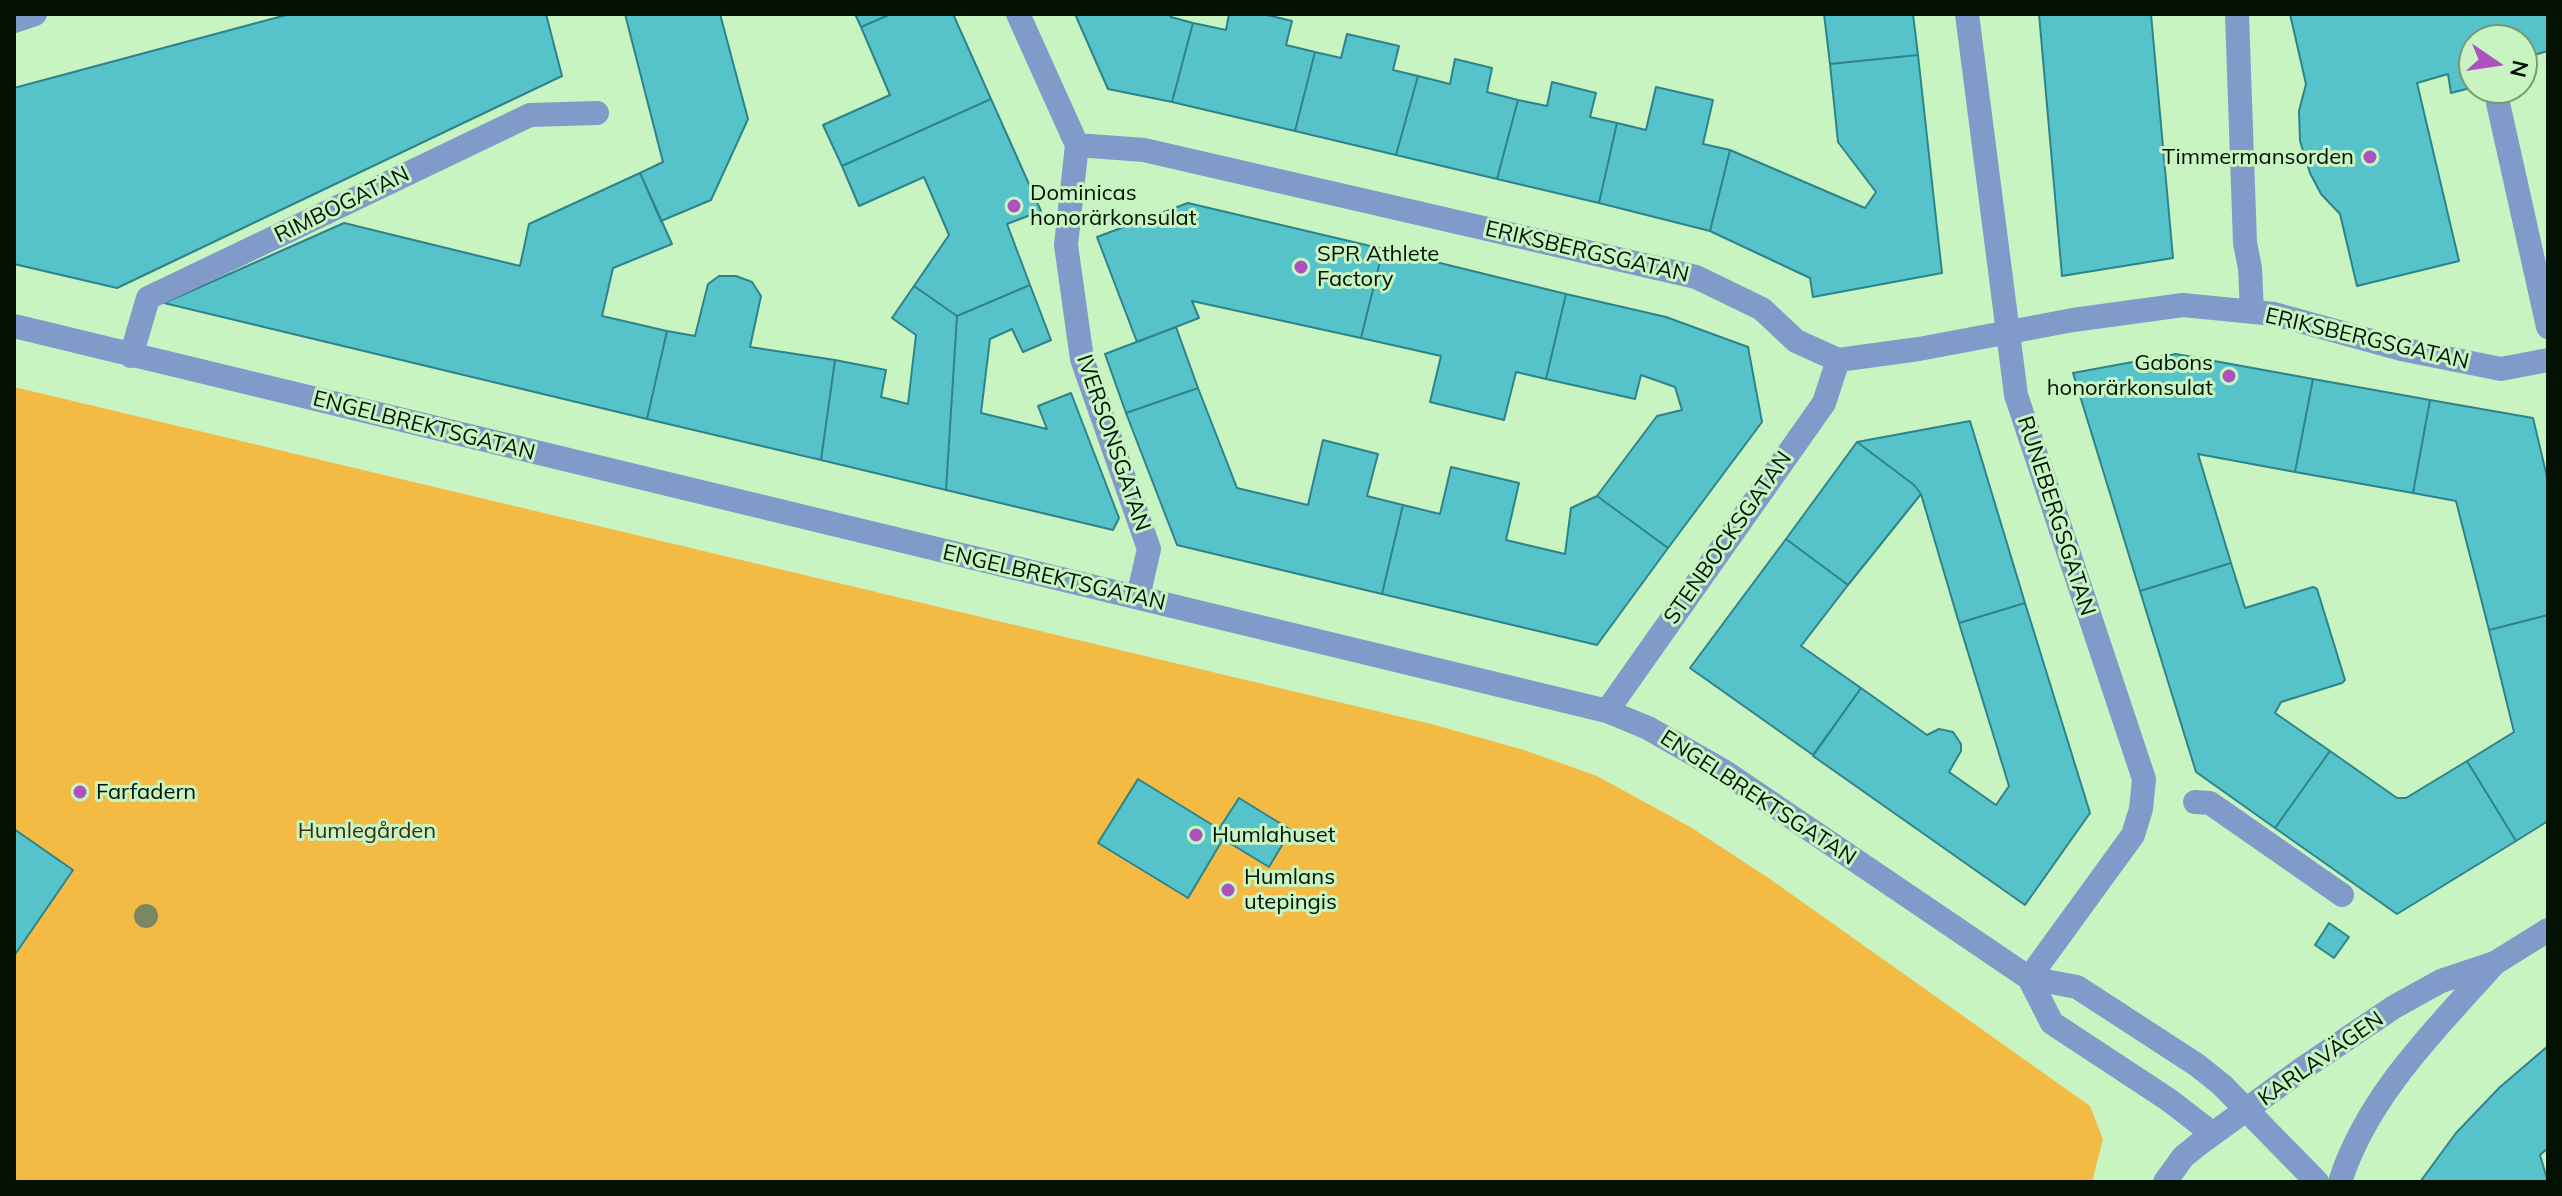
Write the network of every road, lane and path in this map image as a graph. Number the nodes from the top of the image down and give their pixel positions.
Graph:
1 (35, 14) edge
2 (1018, 14) edge
3 (1967, 14) edge
4 (2237, 15) edge
5 (14, 21) edge
6 (2498, 104) edge
7 (597, 113) dead end
8 (1077, 145) junction
9 (2252, 312) junction
10 (14, 326) edge
11 (2548, 327) edge
12 (131, 356) junction
13 (1838, 360) junction
14 (2548, 360) edge
15 (1138, 597) junction
16 (1607, 711) junction
17 (2195, 802) dead end
18 (2342, 895) dead end
19 (2548, 930) edge
20 (2495, 963) junction
21 (2029, 978) junction
22 (2247, 1111) junction
23 (2213, 1134) junction
24 (2165, 1182) edge
25 (2317, 1182) edge
26 (2340, 1182) edge

1 - 5 street
2 - 8 street
3 - 21 street, RUNEBERGSGATAN
4 - 9 street
6 - 11 street
7 - 12 street, RIMBOGATAN
8 - 13 street, ERIKSBERGSGATAN
8 - 15 street, IVERSONSGATAN
9 - 13 street, ERIKSBERGSGATAN
9 - 14 street, ERIKSBERGSGATAN
10 - 12 street, ENGELBREKTSGATAN
12 - 15 street, ENGELBREKTSGATAN
13 - 16 street, STENBOCKSGATAN
15 - 16 street, ENGELBREKTSGATAN
16 - 21 street, ENGELBREKTSGATAN
17 - 18 street
19 - 20 street, KARLAVÄGEN
20 - 22 street, KARLAVÄGEN
20 - 26 street, KARLAVÄGEN
21 - 22 street, ENGELBREKTSGATAN
21 - 23 street, ENGELBREKTSGATAN
22 - 23 street, KARLAVÄGEN
22 - 25 street, ENGELBREKTSGATAN
23 - 24 street, KARLAVÄGEN

